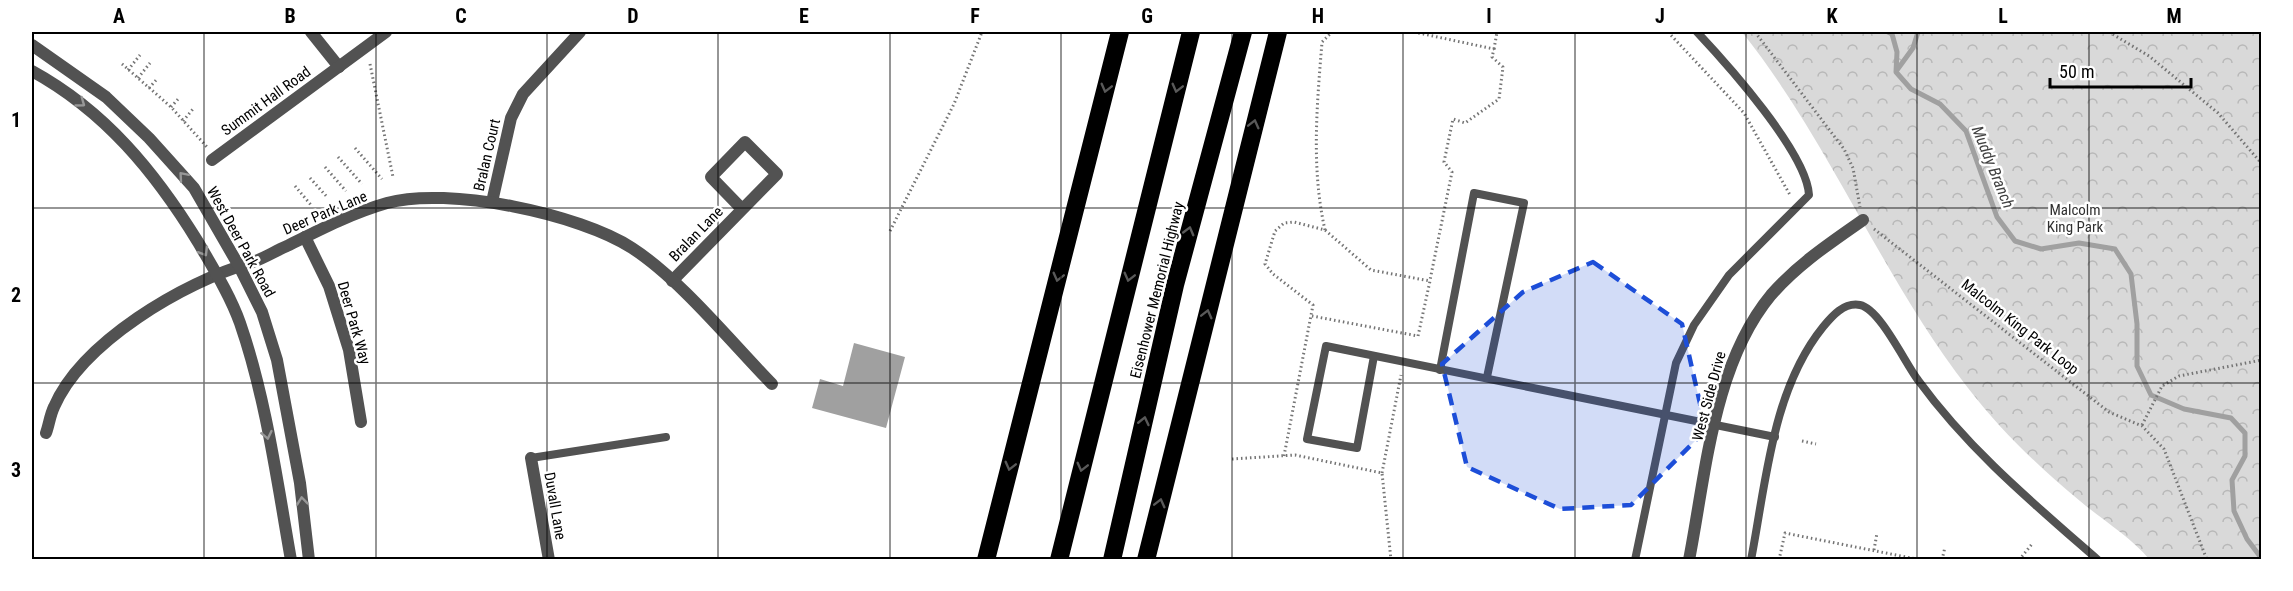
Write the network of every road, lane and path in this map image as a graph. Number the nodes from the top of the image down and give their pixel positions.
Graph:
1 (311, 32) edge
2 (386, 32) edge
3 (580, 32) edge
4 (982, 32) edge
5 (1120, 32) edge
6 (1191, 32) edge
7 (1243, 32) edge
8 (1278, 32) edge
9 (1332, 32) edge
10 (1414, 32) edge
11 (1497, 32) edge
12 (1668, 32) edge
13 (1697, 32) edge
14 (1755, 32) edge
15 (2109, 32) edge
16 (32, 45) edge
17 (367, 46) junction
18 (1494, 49) junction
19 (140, 55) dead end
20 (150, 63) dead end
21 (122, 64) dead end
22 (339, 67) junction
23 (128, 70) junction
24 (32, 71) edge
25 (138, 78) junction
26 (158, 79) dead end
27 (149, 88) junction
28 (179, 98) dead end
29 (171, 107) junction
30 (193, 109) dead end
31 (183, 121) junction
32 (356, 148) dead end
33 (338, 157) dead end
34 (214, 159) joint
35 (2262, 164) edge
36 (326, 167) dead end
37 (393, 177) dead end
38 (310, 178) dead end
39 (382, 179) dead end
40 (362, 184) dead end
41 (295, 186) dead end
42 (346, 190) dead end
43 (328, 198) dead end
44 (492, 202) junction
45 (1783, 203) dead end
46 (311, 205) dead end
47 (742, 209) junction
48 (1863, 220) junction
49 (1325, 230) junction
50 (890, 231) dead end
51 (305, 237) junction
52 (239, 266) junction
53 (217, 275) junction
54 (672, 281) junction
55 (1430, 281) junction
56 (1312, 316) junction
57 (2262, 336) edge
58 (1374, 356) junction
59 (2261, 360) edge
60 (1440, 370) junction
61 (1402, 373) dead end
62 (1488, 377) junction
63 (772, 384) dead end
64 (1666, 414) junction
65 (361, 422) dead end
66 (1715, 425) junction
67 (2142, 426) junction
68 (46, 433) dead end
69 (666, 436) dead end
70 (1775, 437) junction
71 (1802, 441) dead end
72 (1816, 444) dead end
73 (1284, 456) junction
74 (531, 458) joint
75 (1232, 459) dead end
76 (1382, 473) junction
77 (1877, 533) dead end
78 (2032, 544) dead end
79 (1945, 547) dead end
80 (1874, 550) junction
81 (291, 560) edge
82 (309, 560) edge
83 (549, 560) edge
84 (986, 560) edge
85 (1059, 560) edge
86 (1112, 560) edge
87 (1146, 560) edge
88 (1391, 560) edge
89 (1635, 560) edge
90 (1689, 560) edge
91 (1751, 560) edge
92 (1779, 560) edge
93 (1921, 560) edge
94 (1942, 560) edge
95 (2019, 560) edge
96 (2098, 560) edge
97 (2207, 560) edge

1 - 22 street
2 - 17 street, Summit Hall Road
3 - 44 street, Bralan Court
4 - 50 path
5 -> 84 highway
6 -> 85 highway
86 -> 7 highway, Eisenhower Memorial Highway
87 -> 8 highway
9 - 49 path
10 - 18 path
11 - 18 path
12 - 45 path
13 - 64 lane
14 - 48 path
15 - 35 path
52 -> 16 street, West Deer Park Road
17 - 22 street, Summit Hall Road
17 - 37 path
18 - 55 path
19 - 23 path
20 - 25 path
21 - 23 path
22 - 34 street, Summit Hall Road
23 - 25 path
24 -> 53 street
25 - 27 path
26 - 27 path
27 - 29 path
28 - 29 path
29 - 31 path
30 - 31 path
31 - 34 path
32 - 39 path
33 - 40 path
36 - 42 path
38 - 43 path
41 - 46 path
44 - 51 street, Deer Park Lane
44 - 54 street, Deer Park Lane
47 - 47 street, Bralan Lane
47 - 54 street, Bralan Lane
48 - 66 street, West Side Drive
48 - 67 path, Malcolm King Park Loop
49 - 55 path
49 - 56 path
51 - 52 street, Deer Park Lane
51 - 65 street, Deer Park Way
52 - 53 street, Deer Park Lane
82 -> 52 street, West Deer Park Road
53 - 68 street, Deer Park Lane
53 -> 81 street
54 - 63 street, Deer Park Lane
55 - 56 path
56 - 73 path
57 - 59 path
58 - 58 lane
58 - 60 lane
59 - 67 path
60 - 62 lane
60 - 62 lane
61 - 76 path
62 - 64 lane
64 - 66 lane
64 - 89 lane
66 - 70 lane
66 - 90 street, West Side Drive
67 - 97 path, Malcolm King Park Loop
69 - 74 lane
70 - 91 lane
70 - 96 lane
71 - 72 path
73 - 75 path
73 - 76 path
74 - 83 street, Duvall Lane
76 - 88 path
77 - 80 path
78 - 95 path
79 - 94 path
80 - 92 path
80 - 93 path

